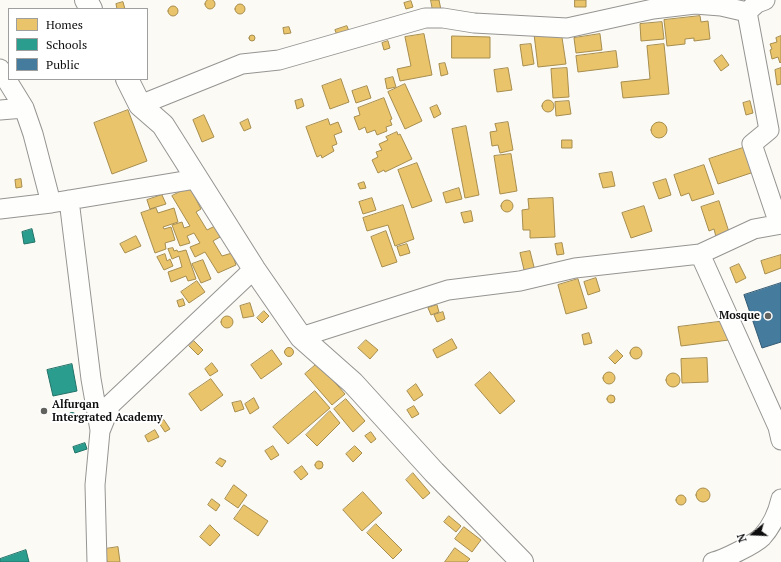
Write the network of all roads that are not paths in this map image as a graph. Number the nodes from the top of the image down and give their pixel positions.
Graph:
1 (756, 4) edge
2 (0, 70) edge
3 (128, 80) edge
4 (140, 105) junction
5 (24, 108) junction
6 (0, 110) edge
7 (196, 179) junction
8 (69, 200) junction
9 (51, 203) junction
10 (0, 209) edge
11 (780, 224) edge
12 (700, 254) junction
13 (254, 268) junction
14 (301, 337) junction
15 (780, 429) edge
16 (100, 431) junction
17 (781, 499) edge
18 (97, 562) edge
19 (522, 562) edge
20 (713, 562) edge

1 - 4 street
1 - 11 street
2 - 5 street
3 - 4 street
4 - 7 street
5 - 6 street
5 - 9 street
7 - 8 street
7 - 13 street
8 - 9 street
8 - 16 street
9 - 10 street
11 - 12 street
12 - 14 street
12 - 15 street
13 - 14 street
13 - 16 street
14 - 19 street
16 - 18 street
17 - 20 street

